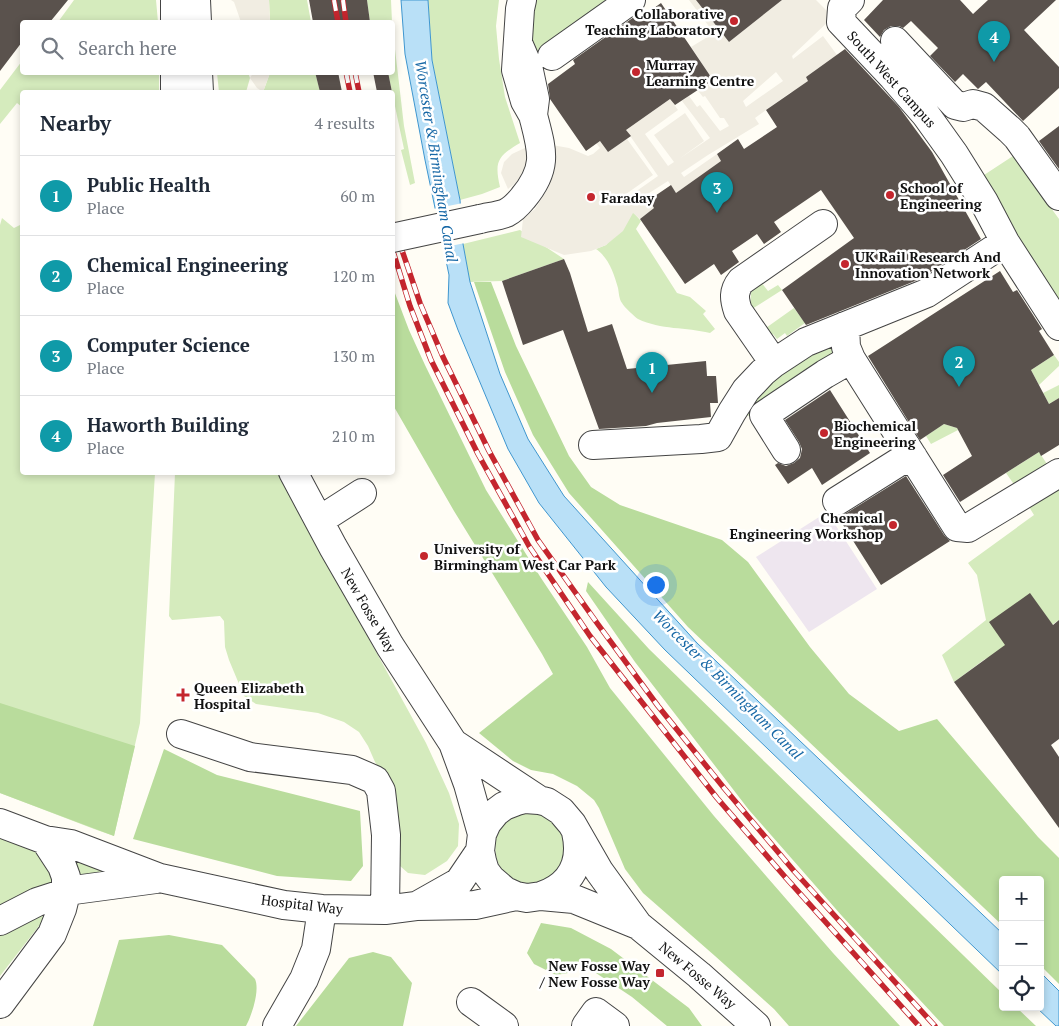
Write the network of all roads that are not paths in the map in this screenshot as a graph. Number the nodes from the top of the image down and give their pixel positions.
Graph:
1 (175, 0) edge
2 (196, 0) edge
3 (522, 0) edge
4 (631, 0) edge
5 (846, 4) edge
6 (175, 20) edge
7 (196, 20) edge
8 (895, 41) dead end
9 (552, 56) dead end
10 (175, 75) edge
11 (198, 75) edge
12 (175, 90) edge
13 (199, 90) edge
14 (927, 149) dead end
15 (1059, 196) edge
16 (822, 224) dead end
17 (395, 237) edge
18 (1000, 245) junction
19 (845, 326) junction
20 (1059, 326) edge
21 (851, 360) junction
22 (774, 363) junction
23 (593, 445) dead end
24 (786, 450) dead end
25 (913, 458) junction
26 (1059, 473) edge
27 (295, 475) edge
28 (362, 493) dead end
29 (837, 501) dead end
30 (320, 520) junction
31 (181, 734) dead end
32 (454, 743) junction
33 (539, 800) junction
34 (0, 823) edge
35 (576, 832) junction
36 (45, 840) junction
37 (481, 842) junction
38 (160, 878) junction
39 (124, 884) junction
40 (66, 892) junction
41 (529, 896) junction
42 (416, 906) junction
43 (322, 908) junction
44 (385, 910) junction
45 (0, 921) edge
46 (638, 925) junction
47 (52, 934) junction
48 (728, 1000) junction
49 (471, 1002) dead end
50 (0, 1004) edge
51 (277, 1026) edge
52 (504, 1026) edge
53 (586, 1026) edge
54 (615, 1026) edge
55 (732, 1026) edge
56 (756, 1026) edge

1 - 6 street
2 - 7 street
3 - 17 street, bridge
4 - 9 street
5 - 18 street, South West Campus
8 - 15 street
10 - 12 street
11 - 13 street
14 - 18 street
16 - 22 street
18 - 19 street
18 - 20 street, South West Campus
19 - 21 street
19 - 22 street
21 - 24 street
21 - 25 street
22 - 23 street
25 - 26 street
25 - 29 street
27 - 30 street, New Fosse Way
28 - 30 street
30 - 32 street, New Fosse Way
31 - 44 street
32 - 33 street, New Fosse Way
32 - 37 street, New Fosse Way
33 - 35 street, New Fosse Way
33 - 37 street
34 - 36 street, Hospital Way
35 - 41 street
35 - 46 street, New Fosse Way
36 - 38 street, Hospital Way
36 - 40 street
37 - 41 street, New Fosse Way
37 - 42 street, Hospital Way
38 - 39 street, Hospital Way
38 - 43 street, Hospital Way
39 - 40 street, Hospital Way
39 - 47 street
40 - 45 street, Hospital Way
40 - 47 street
41 - 42 street, Hospital Way
41 - 46 street, New Fosse Way
42 - 44 street, Hospital Way
43 - 44 street, Hospital Way
43 - 51 street
46 - 48 street, New Fosse Way
47 - 50 street
48 - 55 street
48 - 56 street, New Fosse Way
49 - 52 street
53 - 54 street

